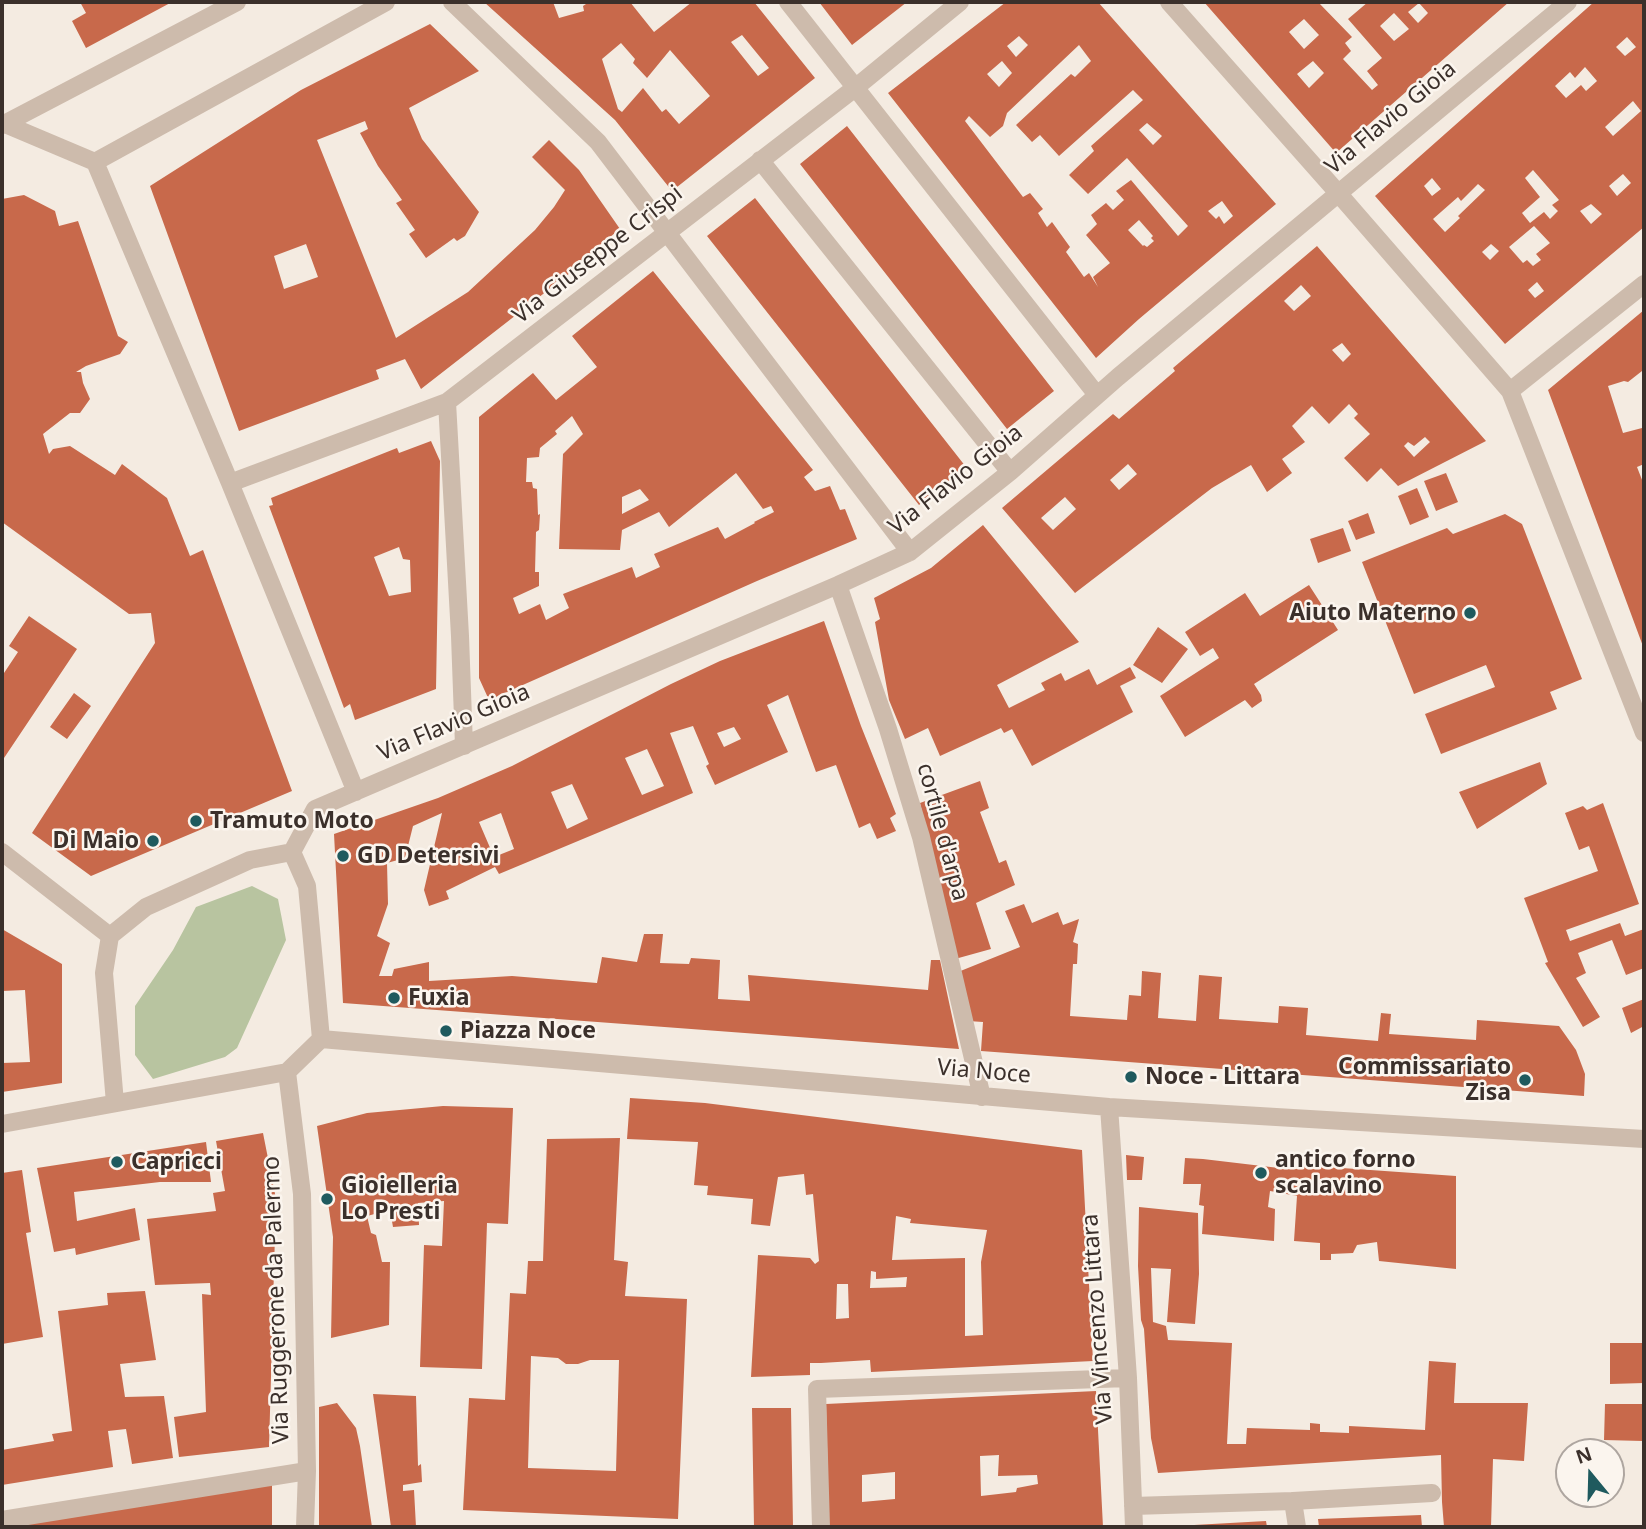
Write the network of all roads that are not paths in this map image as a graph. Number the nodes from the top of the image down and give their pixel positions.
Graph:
1 (237, 2) edge
2 (386, 2) edge
3 (452, 2) edge
4 (788, 2) edge
5 (960, 2) edge
6 (1169, 2) edge
7 (1568, 2) edge
8 (855, 88) junction
9 (4, 125) edge
10 (760, 160) junction
11 (95, 162) junction
12 (1338, 193) junction
13 (667, 234) junction
14 (1644, 284) edge
15 (1510, 391) junction
16 (1097, 395) junction
17 (447, 402) junction
18 (1010, 472) junction
19 (230, 483) junction
20 (910, 552) junction
21 (838, 585) junction
22 (1644, 733) edge
23 (464, 746) junction
24 (356, 792) junction
25 (2, 852) edge
26 (292, 852) junction
27 (110, 936) junction
28 (321, 1039) junction
29 (286, 1072) junction
30 (982, 1097) junction
31 (115, 1103) junction
32 (1109, 1107) junction
33 (2, 1124) edge
34 (1644, 1139) edge
35 (1128, 1378) junction
36 (307, 1471) junction
37 (1432, 1493) dead end
38 (1293, 1501) junction
39 (1133, 1506) junction
40 (2, 1520) edge
41 (305, 1527) edge
42 (821, 1527) edge
43 (1134, 1527) edge
44 (1297, 1527) edge

1 - 9 street
2 - 11 street
3 - 13 street
4 - 8 street
5 - 8 street, Via Giuseppe Crispi
6 - 12 street
7 - 12 street, Via Flavio Gioia
8 - 10 street, Via Giuseppe Crispi
8 - 16 street
9 - 11 street
10 - 13 street, Via Giuseppe Crispi
10 - 18 street
11 - 19 street
12 - 15 street
12 - 16 street, Via Flavio Gioia
13 - 17 street, Via Giuseppe Crispi
13 - 20 street
14 - 15 street
15 - 22 street
16 - 18 street, Via Flavio Gioia
17 - 19 street, Via Giuseppe Crispi
17 - 23 street
18 - 20 street, Via Flavio Gioia
19 - 24 street
20 - 21 street, Via Flavio Gioia
21 - 23 street, Via Flavio Gioia
21 - 30 street, cortile d'arpa
23 - 24 street, Via Flavio Gioia
24 - 26 street, Via Flavio Gioia
25 - 27 street
26 - 27 street
26 - 28 street
27 - 31 street
28 - 29 street
28 - 30 street, Via Noce
29 - 31 street
29 - 36 street, Via Ruggerone da Palermo
30 - 32 street, Via Noce
31 - 33 street
32 - 34 street, Via Noce
32 - 35 street, Via Vincenzo Littara
35 - 39 street, Via Vincenzo Littara
35 - 42 street
36 - 40 street
36 - 41 street, Via Ruggerone da Palermo
37 - 38 street
38 - 39 street
38 - 44 street
39 - 43 street, Via Vincenzo Littara

